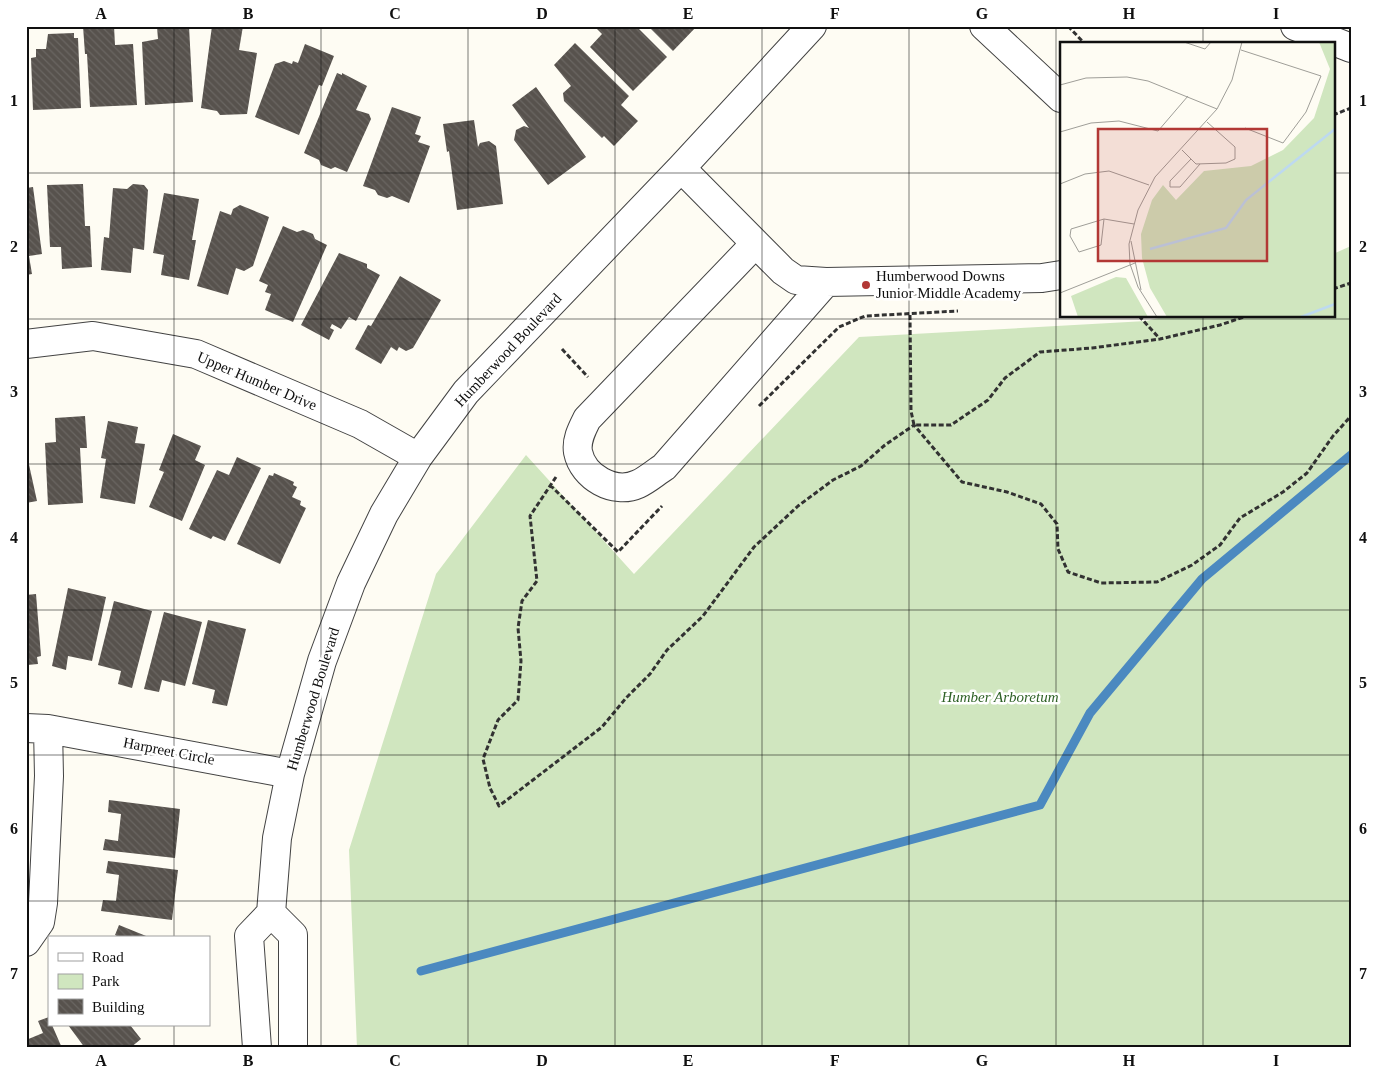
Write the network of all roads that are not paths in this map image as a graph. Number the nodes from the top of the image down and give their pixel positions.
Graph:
1 (812, 26) edge
2 (984, 26) edge
3 (1295, 26) edge
4 (1351, 48) edge
5 (1060, 97) edge
6 (681, 168) junction
7 (754, 244) junction
8 (1060, 275) edge
9 (826, 282) junction
10 (26, 344) edge
11 (418, 457) junction
12 (37, 729) edge
13 (290, 774) junction
14 (272, 913) junction
15 (26, 942) edge
16 (257, 1048) edge
17 (293, 1048) edge

1 - 6 street, Humberwood Boulevard
2 - 5 street
3 - 4 street
6 - 7 street
6 - 11 street, Humberwood Boulevard
7 - 9 street
7 - 9 street
8 - 9 street
10 - 11 street, Upper Humber Drive
11 - 13 street, Humberwood Boulevard
12 - 13 street, Harpreet Circle
12 - 15 street, Harpreet Circle
13 - 14 street, Humberwood Boulevard
14 - 16 street
14 - 17 street

